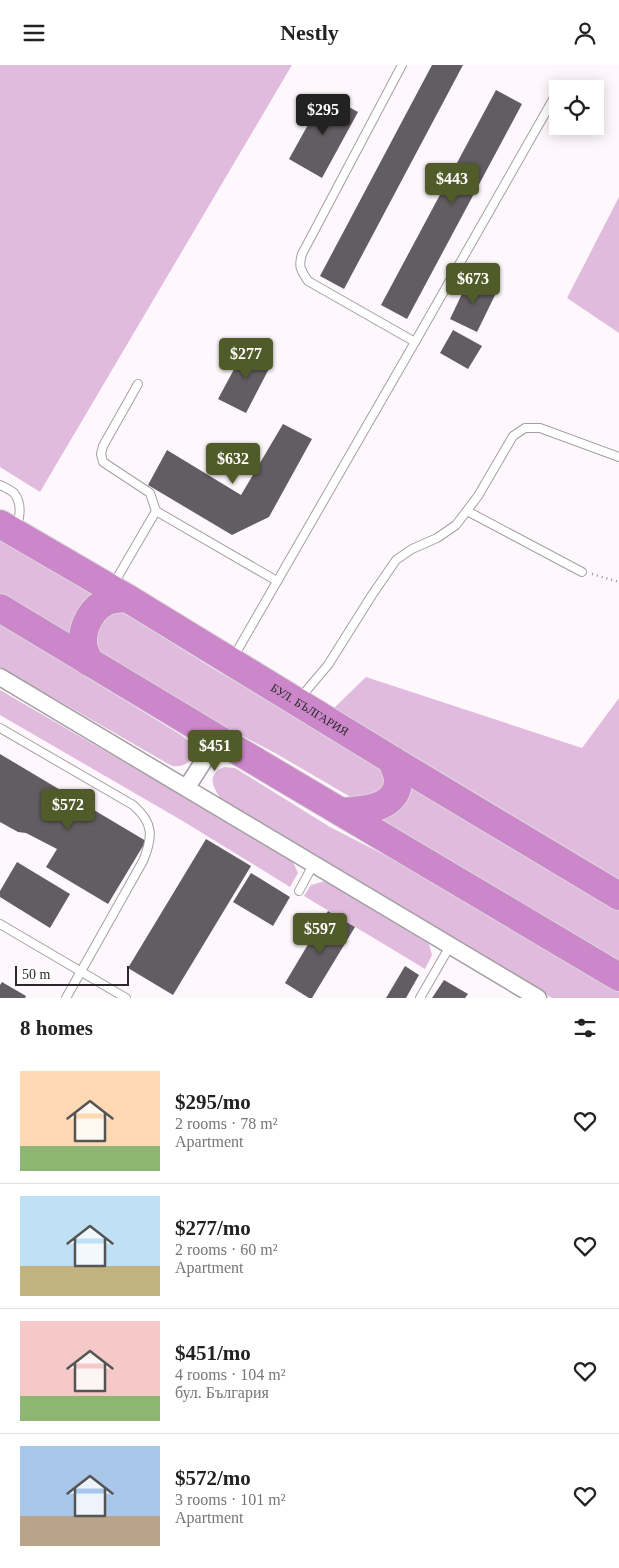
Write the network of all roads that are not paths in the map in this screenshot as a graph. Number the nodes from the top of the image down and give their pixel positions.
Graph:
1 (402, 65) edge
2 (549, 107) edge
3 (415, 342) junction
4 (138, 384) dead end
5 (619, 457) edge
6 (0, 485) edge
7 (156, 511) junction
8 (467, 511) junction
9 (7, 528) edge
10 (582, 572) road end
11 (277, 581) junction
12 (119, 593) junction
13 (0, 608) edge
14 (231, 661) junction
15 (89, 662) junction
16 (0, 677) edge
17 (297, 702) junction
18 (0, 728) edge
19 (218, 739) junction
20 (392, 760) junction
21 (187, 787) junction
22 (342, 812) junction
23 (313, 865) junction
24 (299, 891) dead end
25 (619, 895) edge
26 (0, 923) edge
27 (450, 946) junction
28 (82, 971) junction
29 (619, 977) edge
30 (66, 998) edge
31 (126, 998) edge
32 (420, 998) edge
33 (538, 998) edge

1 - 3 lane
2 - 3 lane
3 - 11 lane
4 - 7 lane
5 - 8 lane
6 - 9 lane
7 - 11 lane
7 - 12 lane
8 - 10 lane
8 - 17 lane
9 - 12 highway, БУЛ. БЪЛГАРИЯ
11 - 14 lane
12 - 14 highway, БУЛ. БЪЛГАРИЯ
12 - 15 highway
13 - 15 highway
14 - 17 highway, БУЛ. БЪЛГАРИЯ
15 - 19 highway
16 - 21 street
17 - 20 highway, БУЛ. БЪЛГАРИЯ
18 - 28 lane
19 - 21 street
19 - 22 highway
20 - 22 highway
20 - 25 highway, БУЛ. БЪЛГАРИЯ
21 - 23 street
22 - 29 highway
23 - 24 lane
23 - 27 street
26 - 28 lane
27 - 32 lane
27 - 33 street
28 - 30 lane
28 - 31 lane

